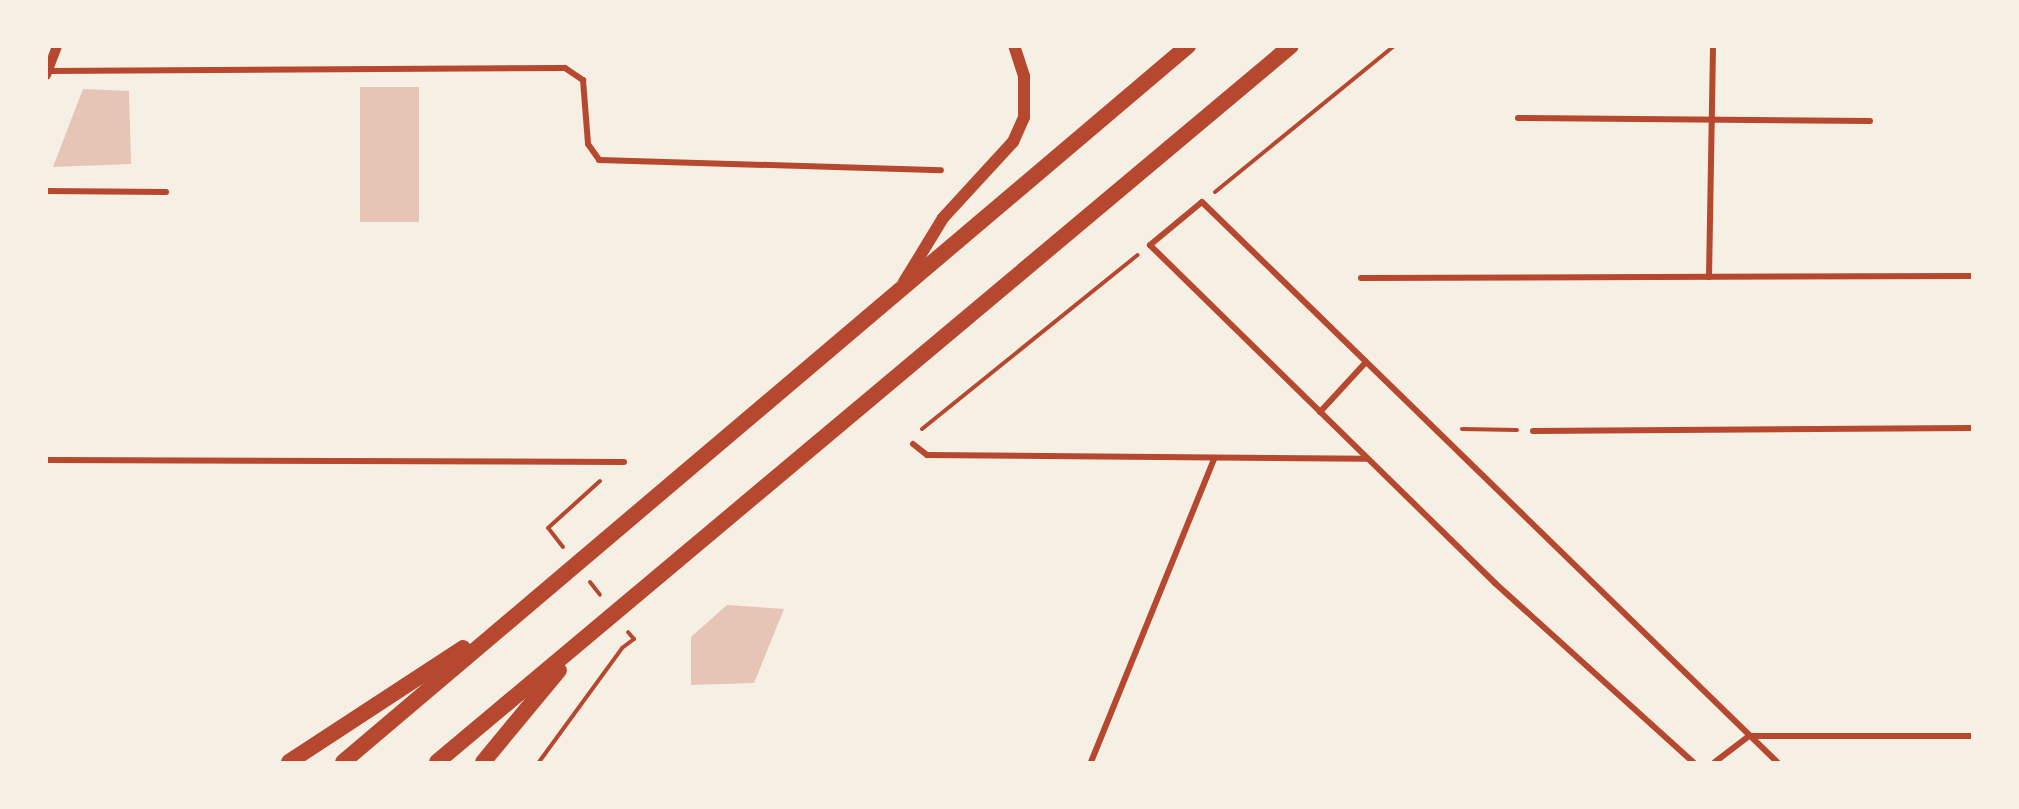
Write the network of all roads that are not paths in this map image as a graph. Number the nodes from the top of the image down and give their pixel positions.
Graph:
1 (57, 46) edge
2 (1014, 46) edge
3 (1188, 46) edge
4 (1291, 46) edge
5 (1713, 46) edge
6 (47, 73) edge
7 (1518, 118) dead end
8 (1712, 120) junction
9 (1870, 121) dead end
10 (940, 170) dead end
11 (46, 191) edge
12 (166, 192) dead end
13 (1972, 276) edge
14 (1709, 277) junction
15 (1361, 278) dead end
16 (899, 290) junction
17 (1365, 363) junction
18 (1320, 412) junction
19 (1972, 428) edge
20 (1533, 431) road end
21 (913, 444) road end
22 (1214, 459) junction
23 (1367, 459) junction
24 (46, 460) edge
25 (624, 462) dead end
26 (517, 614) junction
27 (585, 640) junction
28 (1749, 736) junction
29 (1972, 736) edge
30 (289, 762) edge
31 (343, 762) edge
32 (437, 762) edge
33 (483, 762) edge
34 (1091, 762) edge
35 (1693, 762) edge
36 (1715, 762) edge
37 (1777, 762) edge

1 - 6 street
2 - 16 main road
3 - 16 highway
4 - 27 highway
5 - 8 street
6 - 10 street
7 - 8 street
8 - 9 street
8 - 14 street
11 - 12 street
13 - 14 street
14 - 15 street
16 - 26 highway
17 - 18 street
17 - 18 street
17 - 28 street
18 - 23 street
19 - 20 street
21 - 22 street
22 - 23 street
22 - 34 street
23 - 35 street
24 - 25 street
26 - 30 highway
26 - 31 highway
27 - 32 highway
27 - 33 highway
28 - 29 street
28 - 36 street
28 - 37 street

